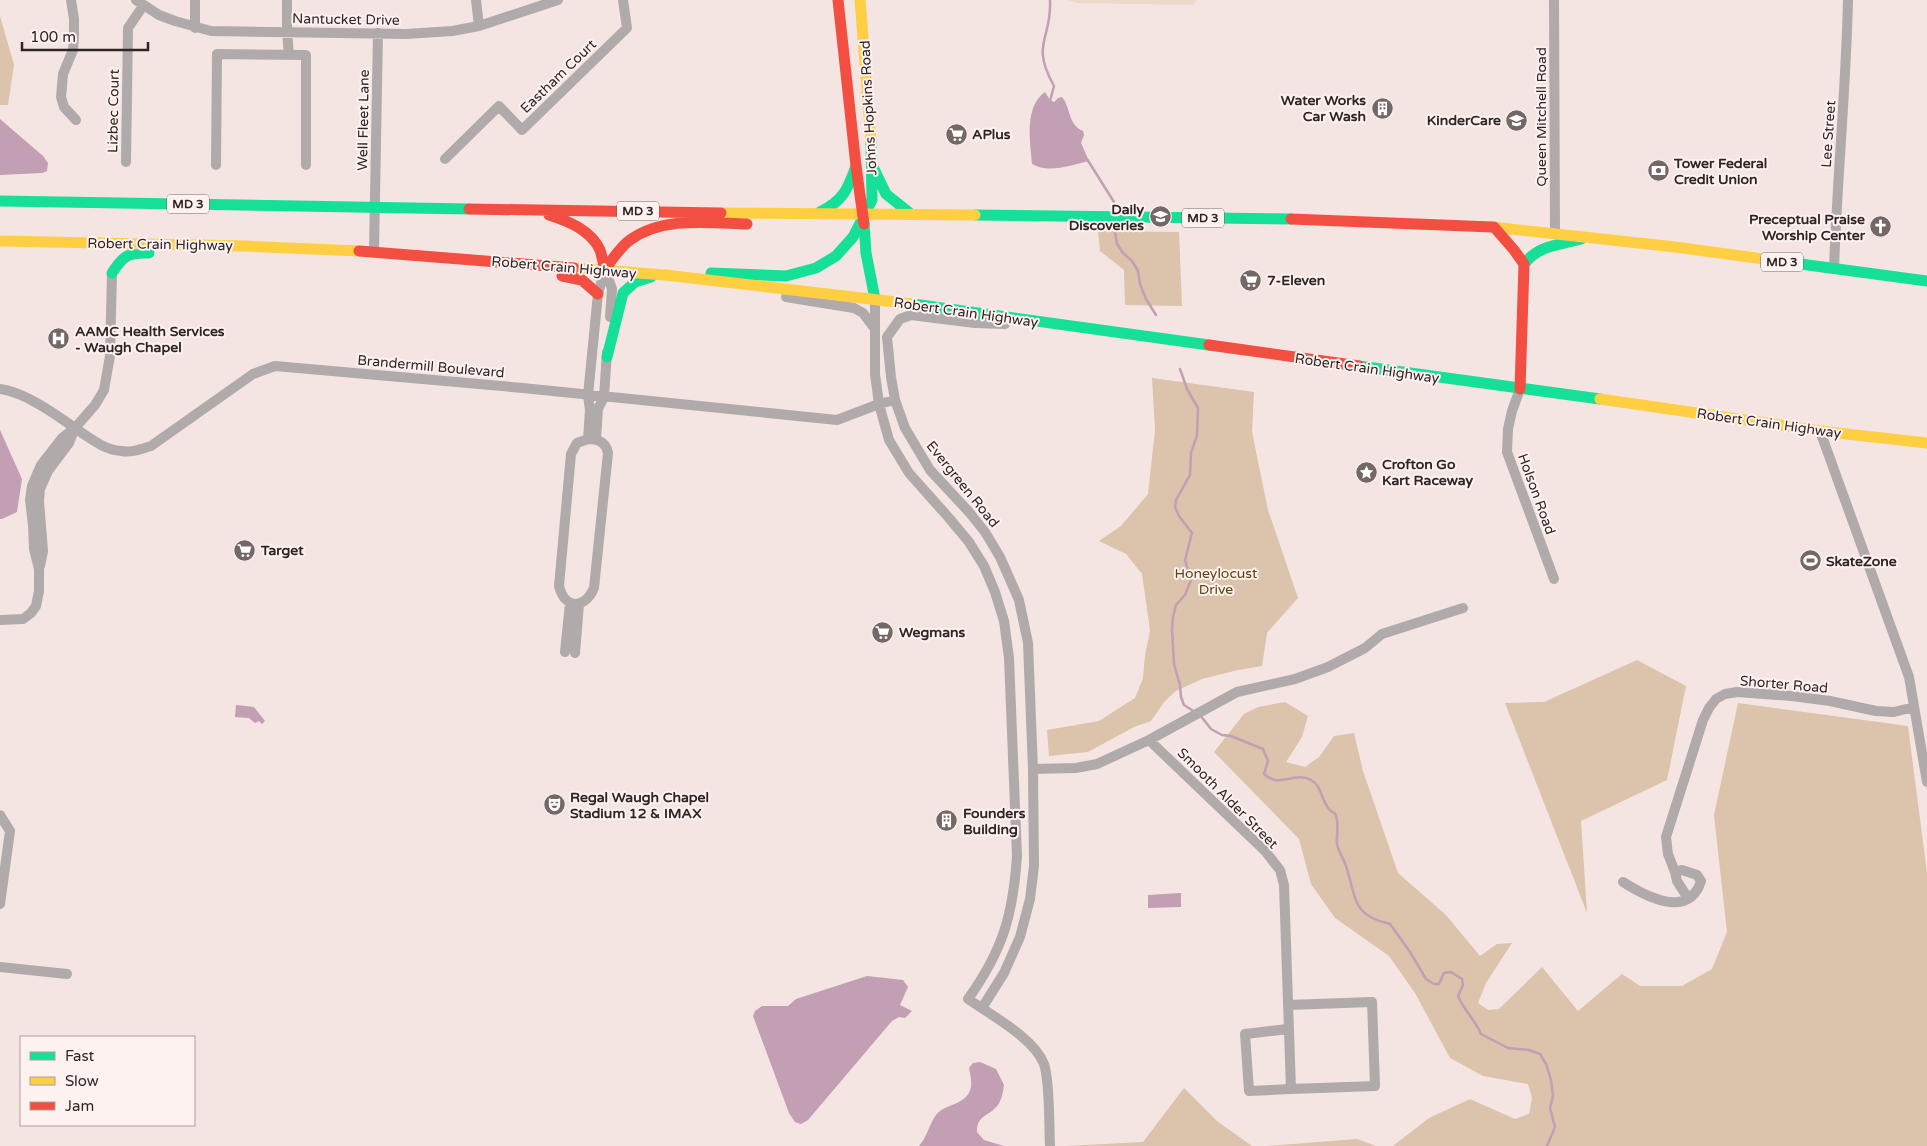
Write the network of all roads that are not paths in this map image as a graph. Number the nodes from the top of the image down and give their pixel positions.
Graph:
1 (71, 0) edge
2 (195, 0) edge
3 (287, 0) edge
4 (476, 0) edge
5 (558, 0) edge
6 (623, 0) edge
7 (838, 0) edge
8 (860, 0) edge
9 (1554, 0) edge
10 (1848, 0) edge
11 (140, 3) edge
12 (479, 26) junction
13 (195, 28) junction
14 (287, 32) junction
15 (378, 33) junction
16 (289, 55) junction
17 (76, 120) dead end
18 (445, 159) dead end
19 (126, 162) dead end
20 (216, 165) dead end
21 (306, 165) dead end
22 (872, 165) junction
23 (856, 166) junction
24 (0, 201) edge
25 (376, 208) junction
26 (529, 209) junction
27 (817, 213) junction
28 (911, 214) junction
29 (864, 215) junction
30 (1494, 228) junction
31 (1555, 233) junction
32 (1590, 237) junction
33 (0, 240) edge
34 (244, 246) junction
35 (0, 250) edge
36 (374, 252) junction
37 (420, 255) junction
38 (1524, 264) junction
39 (1834, 269) junction
40 (605, 270) junction
41 (112, 273) junction
42 (665, 275) junction
43 (704, 279) junction
44 (1927, 281) edge
45 (598, 294) junction
46 (875, 300) junction
47 (1070, 327) junction
48 (875, 329) junction
49 (606, 357) junction
50 (0, 389) edge
51 (1520, 389) junction
52 (588, 395) junction
53 (604, 397) junction
54 (895, 400) junction
55 (879, 404) junction
56 (75, 428) junction
57 (1820, 431) junction
58 (592, 439) junction
59 (1927, 443) edge
60 (1554, 579) dead end
61 (574, 603) junction
62 (1463, 608) dead end
63 (0, 620) edge
64 (570, 652) dead end
65 (1914, 707) junction
66 (1149, 740) junction
67 (1033, 769) junction
68 (1927, 782) edge
69 (0, 815) edge
70 (1675, 872) junction
71 (1623, 882) dead end
72 (1688, 898) junction
73 (0, 904) edge
74 (0, 967) edge
75 (67, 974) dead end
76 (1288, 1005) junction
77 (982, 1008) junction
78 (1288, 1029) junction
79 (1291, 1089) junction
80 (1050, 1146) edge

1 - 17 street
2 - 13 street
3 - 14 street
4 - 12 street
5 - 12 street, Nantucket Drive
6 - 18 street, Eastham Court
7 - 23 main road, Johns Hopkins Road
8 - 22 main road, Johns Hopkins Road
9 - 31 street, Queen Mitchell Road
10 - 39 street, Lee Street
11 - 13 street, Nantucket Drive
11 - 19 street, Lizbec Court
12 - 15 street, Nantucket Drive
13 - 14 street, Nantucket Drive
14 - 15 street, Nantucket Drive
14 - 16 street
15 - 25 street, Well Fleet Lane
16 - 20 street
16 - 21 street
22 - 28 main road
22 - 29 main road, Johns Hopkins Road
23 - 27 main road
23 - 29 main road, Johns Hopkins Road
24 - 25 main road, MD 3
25 - 26 main road, MD 3
25 - 36 street, Well Fleet Lane
26 - 27 main road, MD 3
26 - 40 main road
27 - 29 main road, MD 3
27 - 40 main road
28 - 29 main road, MD 3
28 - 30 main road, MD 3
29 - 42 main road, Johns Hopkins Road
29 - 46 main road, Johns Hopkins Road
30 - 31 main road, MD 3
30 - 38 main road
31 - 32 main road, MD 3
32 - 38 main road
32 - 39 main road, MD 3
33 - 34 main road, Robert Crain Highway
34 - 36 main road, Robert Crain Highway
34 - 41 main road
35 - 41 main road
36 - 37 main road, Robert Crain Highway
37 - 40 main road, Robert Crain Highway
37 - 45 main road
38 - 51 main road
39 - 44 main road, MD 3
40 - 42 main road, Robert Crain Highway
40 - 45 street
40 - 49 street
41 - 56 street
42 - 43 main road, Robert Crain Highway
42 - 49 main road
43 - 46 main road, Robert Crain Highway
43 - 48 street
45 - 52 street
46 - 47 main road, Robert Crain Highway
46 - 48 street
47 - 51 main road, Robert Crain Highway
47 - 54 street, Evergreen Road
48 - 55 street
49 - 53 street
50 - 56 street, Brandermill Boulevard
51 - 57 main road, Robert Crain Highway
51 - 60 street, Holson Road
52 - 53 street, Brandermill Boulevard
52 - 56 street, Brandermill Boulevard
52 - 58 street
53 - 55 street, Brandermill Boulevard
53 - 58 street
54 - 55 street, Brandermill Boulevard
54 - 67 street, Evergreen Road
55 - 77 street
56 - 63 street
57 - 59 main road, Robert Crain Highway
57 - 65 street
58 - 61 street
58 - 61 street
61 - 64 street
62 - 66 street
65 - 68 street
65 - 70 street, Shorter Road
66 - 67 street
66 - 76 street, Smooth Alder Street
67 - 77 street, Evergreen Road
69 - 73 street
70 - 72 street, Shorter Road
70 - 72 street
71 - 72 street
74 - 75 street
76 - 78 street, Smooth Alder Street
76 - 79 street
77 - 80 street
78 - 79 street, Smooth Alder Street
78 - 79 street

